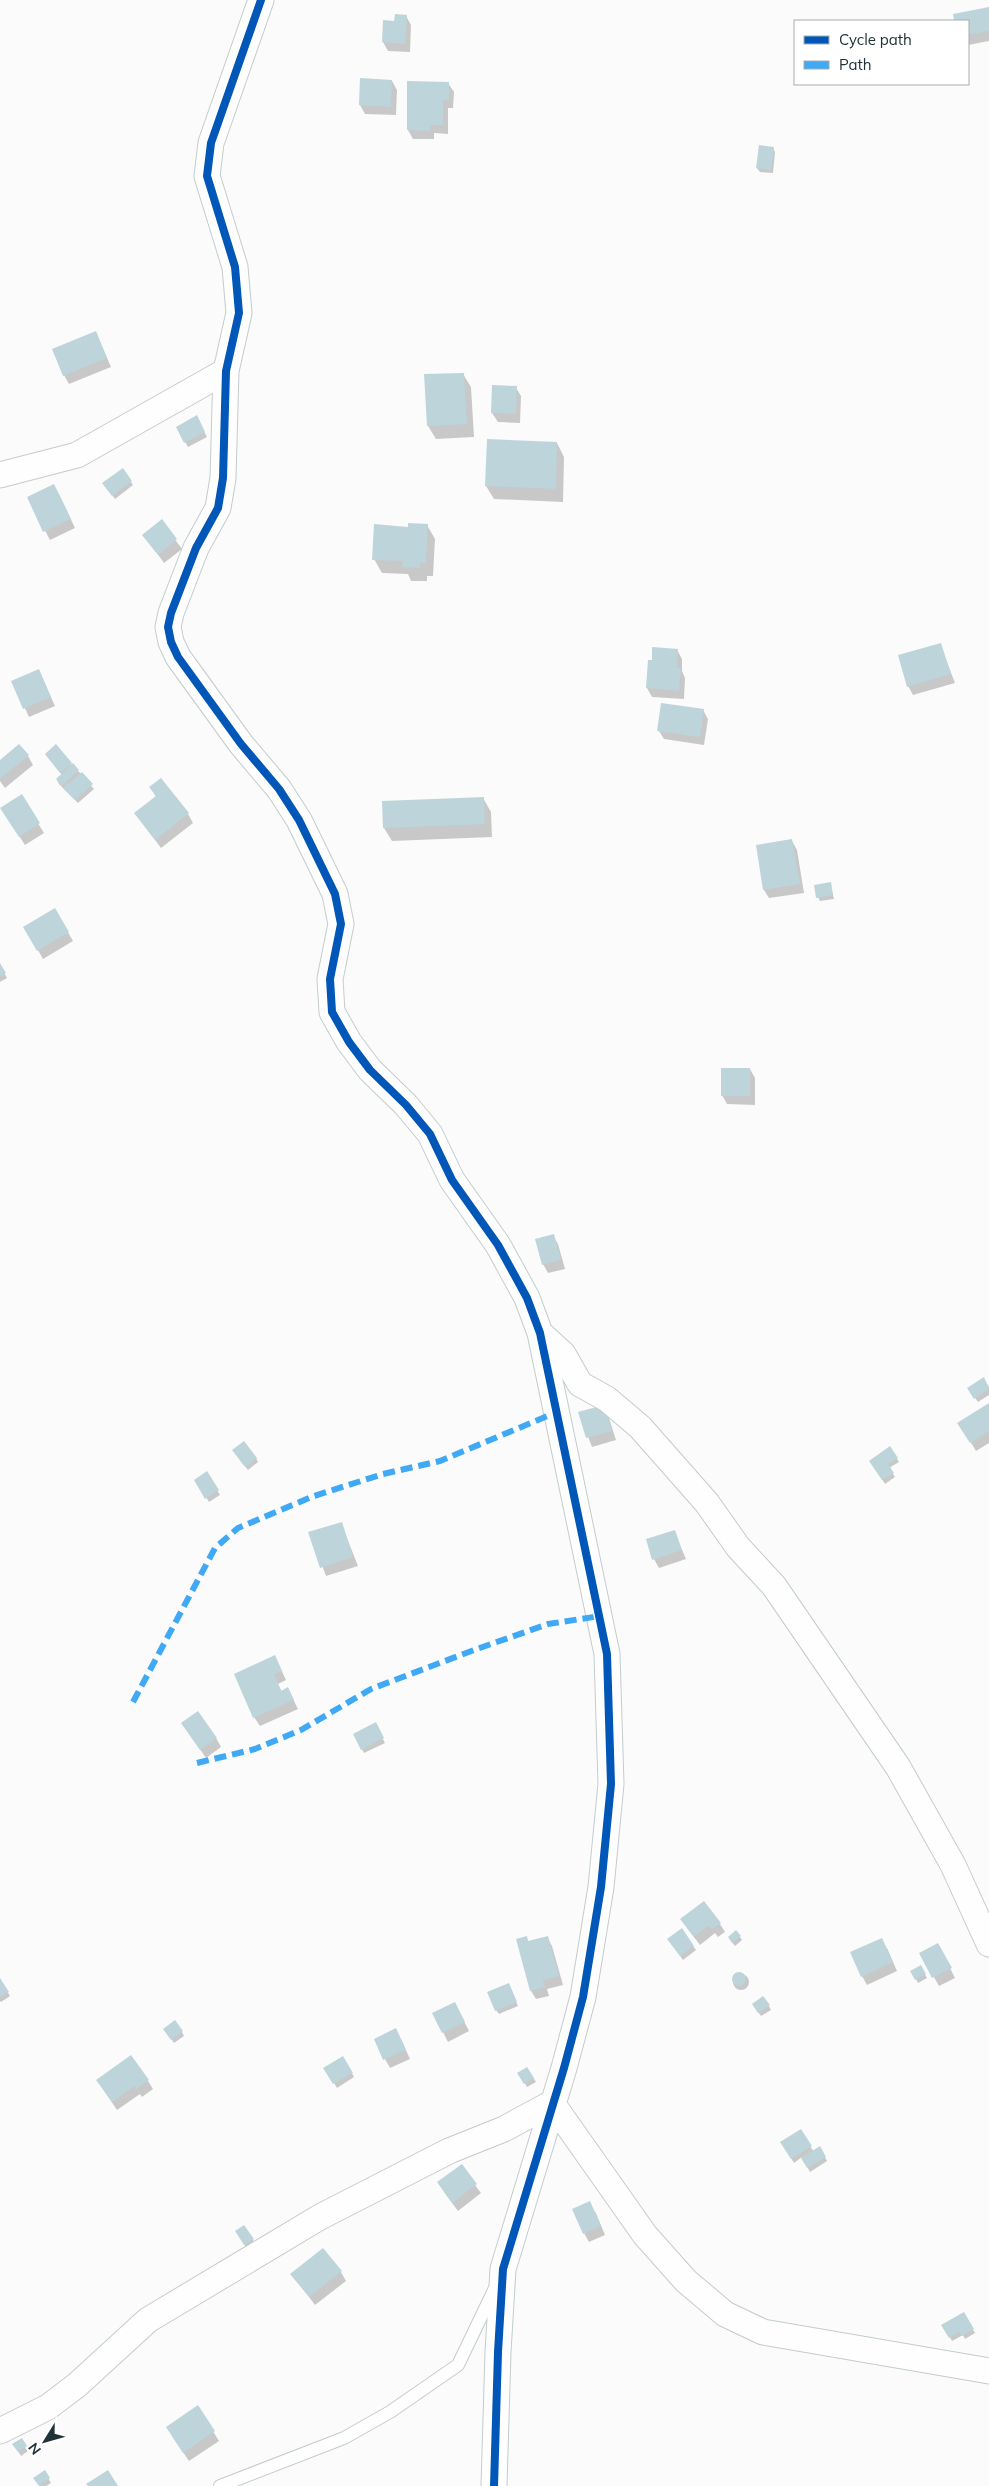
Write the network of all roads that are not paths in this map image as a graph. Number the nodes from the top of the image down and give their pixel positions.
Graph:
1 (261, 0) edge
2 (226, 370) junction
3 (0, 474) edge
4 (540, 1333) junction
5 (980, 1905) edge
6 (989, 1944) edge
7 (552, 2103) junction
8 (503, 2269) junction
9 (989, 2371) edge
10 (0, 2431) edge
11 (220, 2486) edge
12 (494, 2486) edge

1 - 2 street
2 - 3 street
2 - 4 street
4 - 5 street
4 - 7 street
5 - 6 street
7 - 8 street
7 - 9 street
7 - 10 street
8 - 11 lane
8 - 12 street

